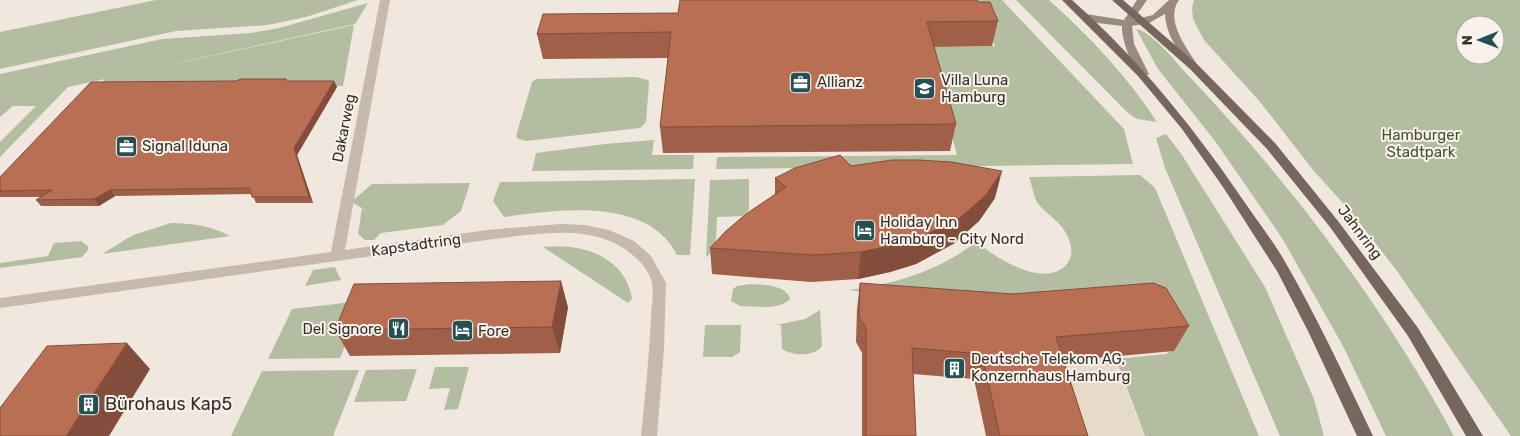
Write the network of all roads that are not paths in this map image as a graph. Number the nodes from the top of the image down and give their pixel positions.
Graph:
1 (1067, 0) edge
2 (1117, 0) edge
3 (1142, 0) edge
4 (1173, 2) edge
5 (384, 3) edge
6 (1133, 14) junction
7 (1086, 17) junction
8 (1142, 22) junction
9 (1127, 24) junction
10 (1194, 67) junction
11 (1144, 74) junction
12 (337, 257) junction
13 (0, 303) edge
14 (649, 436) edge
15 (1365, 436) edge
16 (1475, 436) edge

1 - 7 main road
2 - 6 main road, Jahnring
3 - 6 main road
4 - 8 main road
4 - 10 main road
5 - 12 street, Dakarweg
6 - 8 main road, Jahnring
6 - 9 main road
7 - 9 main road
7 - 11 main road
8 - 9 main road
8 - 10 main road, Jahnring
9 - 11 main road
10 - 16 main road, Jahnring
11 - 15 main road
12 - 13 street, Kapstadtring
12 - 14 street, Kapstadtring

